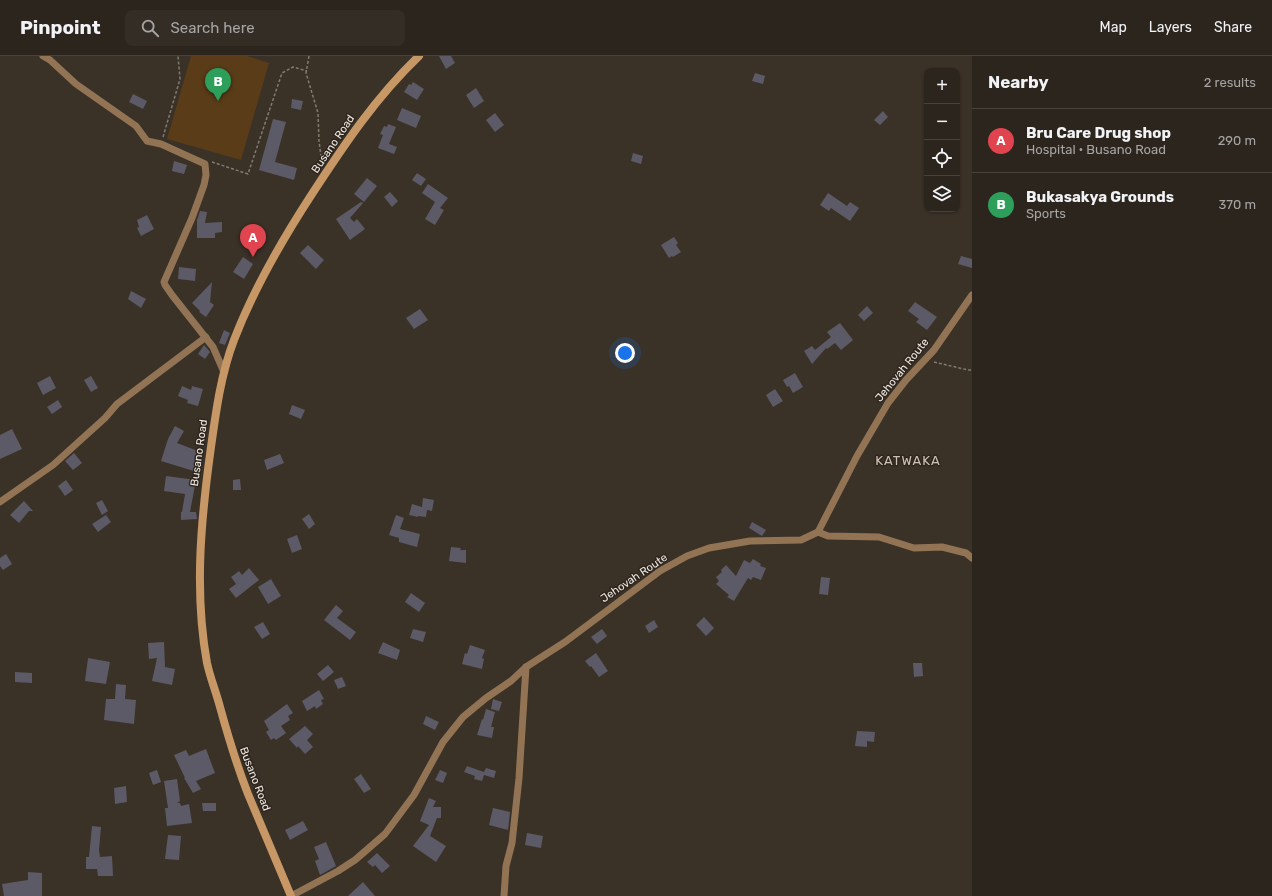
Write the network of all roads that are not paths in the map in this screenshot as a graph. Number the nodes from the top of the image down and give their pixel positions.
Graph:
1 (43, 56) edge
2 (419, 56) edge
3 (972, 295) edge
4 (206, 337) junction
5 (224, 372) junction
6 (0, 502) edge
7 (818, 532) junction
8 (972, 558) edge
9 (526, 667) junction
10 (291, 896) edge
11 (504, 896) edge

1 - 4 street
2 - 5 street, Busano Road
3 - 7 street, Jehovah Route
4 - 5 street
4 - 6 street
5 - 10 street, Busano Road
7 - 8 street
7 - 9 street, Jehovah Route
9 - 10 street, Jehovah Route
9 - 11 street

